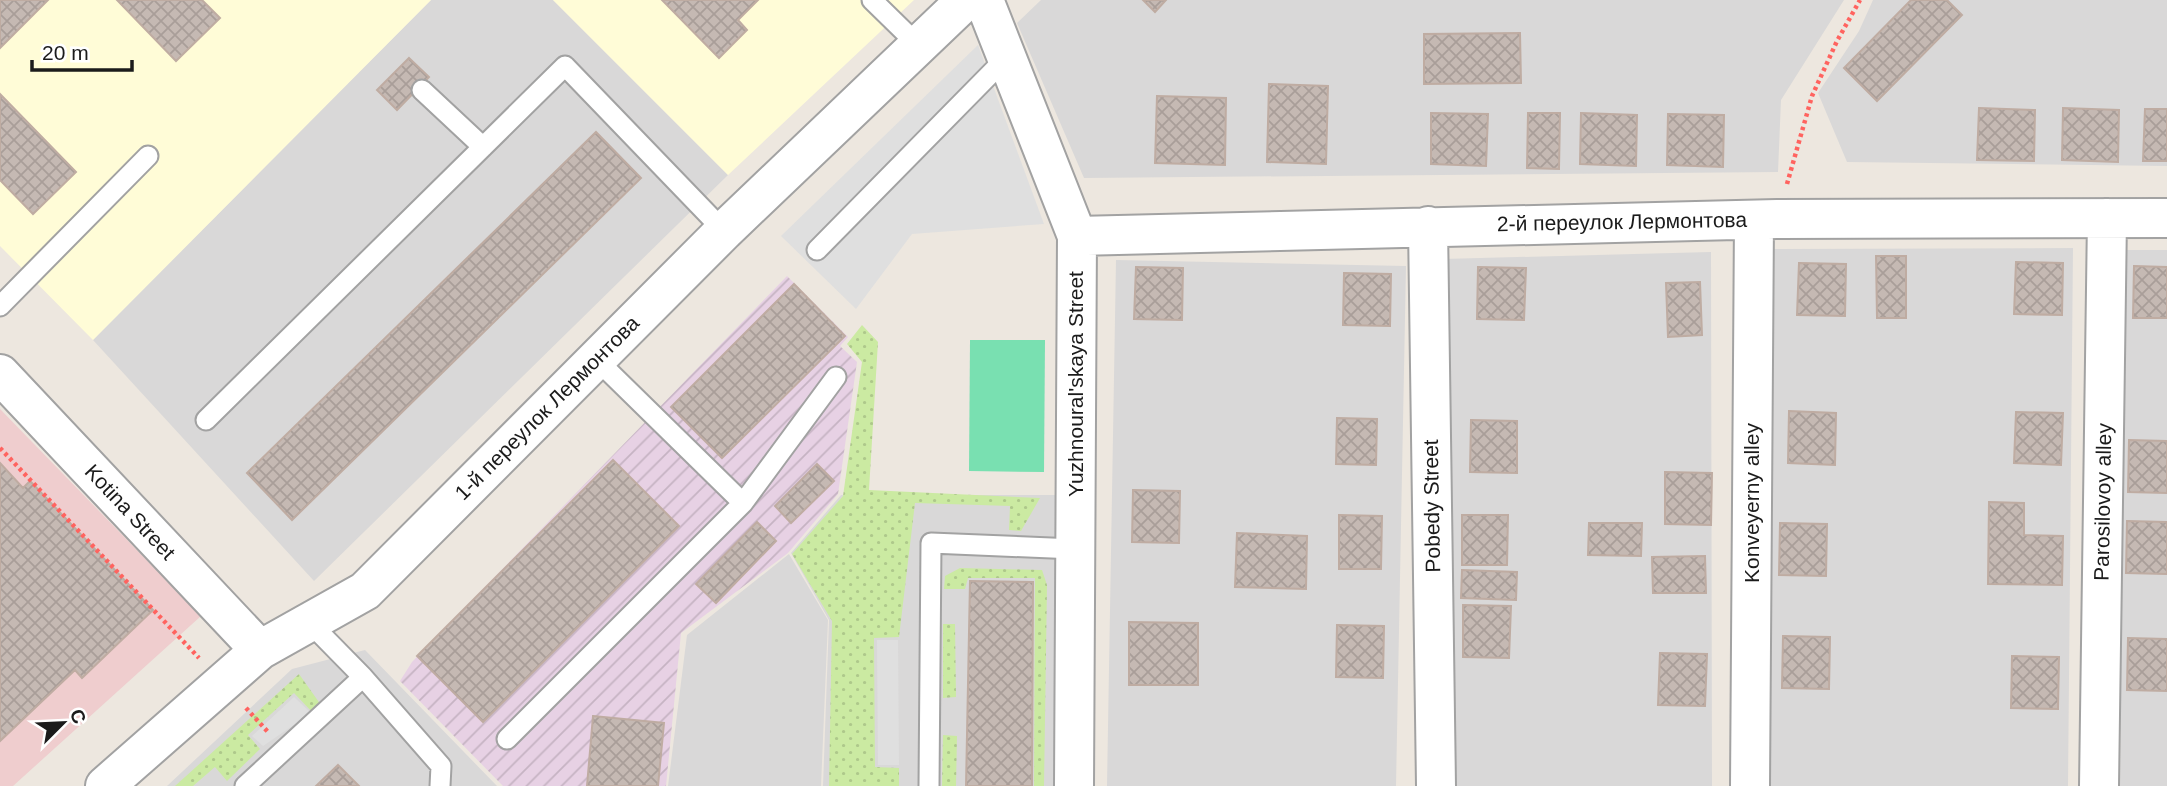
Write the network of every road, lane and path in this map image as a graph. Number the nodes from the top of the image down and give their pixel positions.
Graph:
1 (872, 0) edge
2 (966, 0) edge
3 (984, 0) edge
4 (1860, 0) edge
5 (918, 46) junction
6 (1007, 57) junction
7 (422, 90) dead end
8 (483, 147) junction
9 (148, 156) dead end
10 (2107, 218) junction
11 (2167, 218) edge
12 (1766, 219) junction
13 (1428, 226) junction
14 (724, 231) junction
15 (1077, 236) junction
16 (817, 250) dead end
17 (0, 306) edge
18 (596, 359) junction
19 (0, 374) edge
20 (836, 377) dead end
21 (206, 420) dead end
22 (0, 448) edge
23 (743, 503) junction
24 (1075, 549) junction
25 (309, 622) junction
26 (183, 640) dead end
27 (260, 650) junction
28 (363, 677) junction
29 (507, 739) dead end
30 (105, 786) edge
31 (245, 786) edge
32 (440, 786) edge
33 (929, 786) edge
34 (1073, 786) edge
35 (1436, 786) edge
36 (1750, 786) edge
37 (2099, 786) edge

1 - 5 lane
2 - 5 street, 1-й переулок Лермонтова
3 - 6 street, Yuzhnoural'skaya Street
4 - 12 path
5 - 14 street, 1-й переулок Лермонтова
6 - 15 street, Yuzhnoural'skaya Street
6 - 16 lane
7 - 8 lane
8 - 14 lane
8 - 21 lane
9 - 17 lane
10 - 11 street, 2-й переулок Лермонтова
10 - 12 street, 2-й переулок Лермонтова
10 - 37 street, Parosilovoy alley
12 - 13 street, 2-й переулок Лермонтова
12 - 36 street, Konveyerny alley
13 - 15 street, 2-й переулок Лермонтова
13 - 35 street, Pobedy Street
14 - 18 street, 1-й переулок Лермонтова
15 - 24 street, Yuzhnoural'skaya Street
18 - 23 lane
18 - 25 street, 1-й переулок Лермонтова
19 - 27 street, Kotina Street
20 - 23 lane
22 - 26 path
23 - 29 lane
24 - 33 lane
24 - 34 street, Yuzhnoural'skaya Street
25 - 27 street, 1-й переулок Лермонтова
25 - 28 lane
27 - 30 street, 1-й переулок Лермонтова
28 - 31 lane
28 - 32 lane

